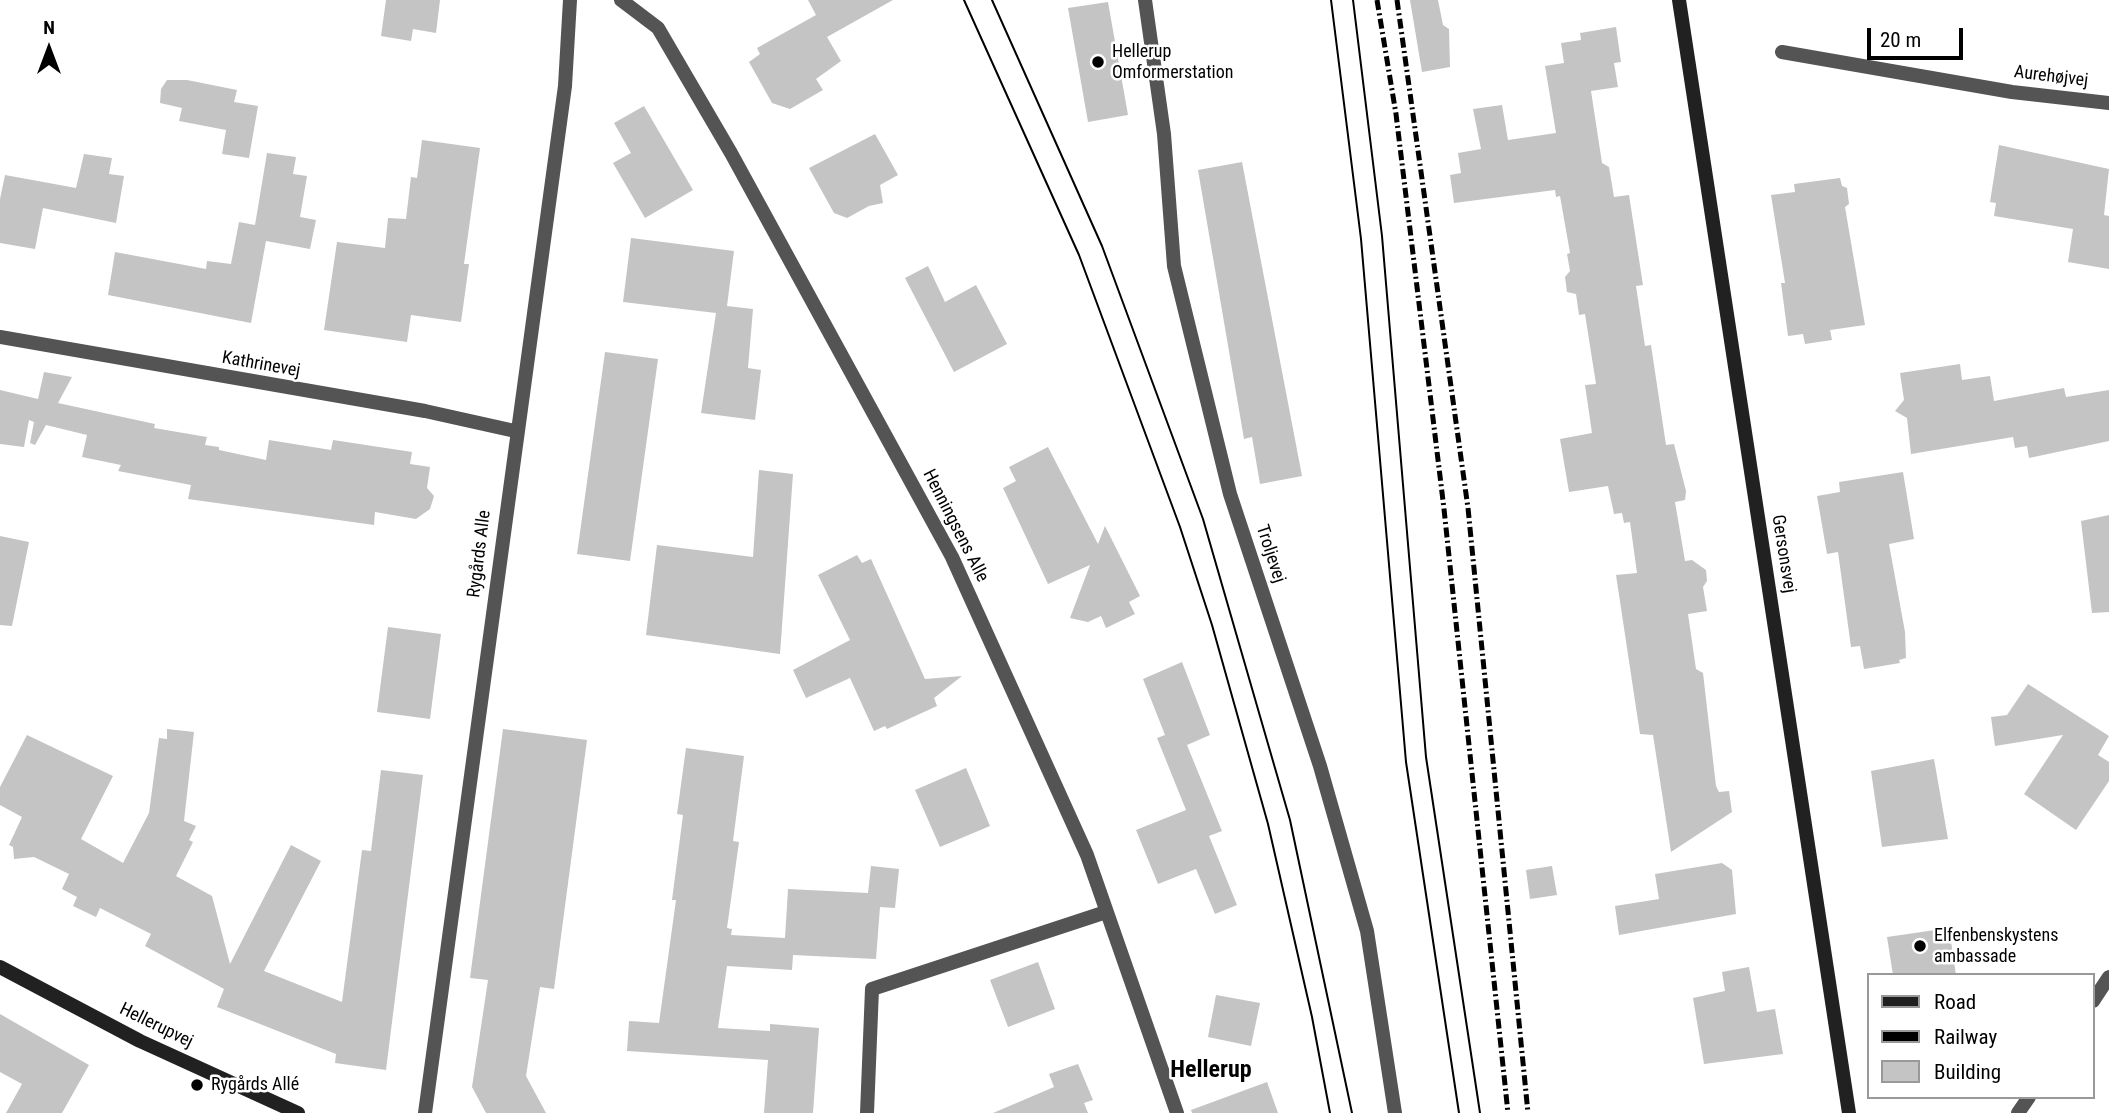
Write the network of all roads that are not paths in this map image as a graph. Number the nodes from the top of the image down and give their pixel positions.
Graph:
1 (570, 0) edge
2 (621, 0) edge
3 (1145, 0) edge
4 (1679, 0) edge
5 (1782, 52) dead end
6 (2109, 103) edge
7 (0, 337) edge
8 (516, 431) junction
9 (1107, 912) junction
10 (0, 967) edge
11 (2109, 977) edge
12 (2095, 998) edge
13 (298, 1113) edge
14 (425, 1113) edge
15 (867, 1113) edge
16 (1177, 1113) edge
17 (1395, 1113) edge
18 (1849, 1113) edge

1 - 8 street, Rygårds Alle
2 - 9 street, Henningsens Alle
3 - 17 street, Troljevej
4 - 18 street, Gersonsvej
5 - 6 street, Aurehøjvej
7 - 8 street, Kathrinevej
8 - 14 street, Rygårds Alle
9 - 15 street
9 - 16 street, Henningsens Alle
10 - 13 street, Hellerupvej
11 - 12 street

